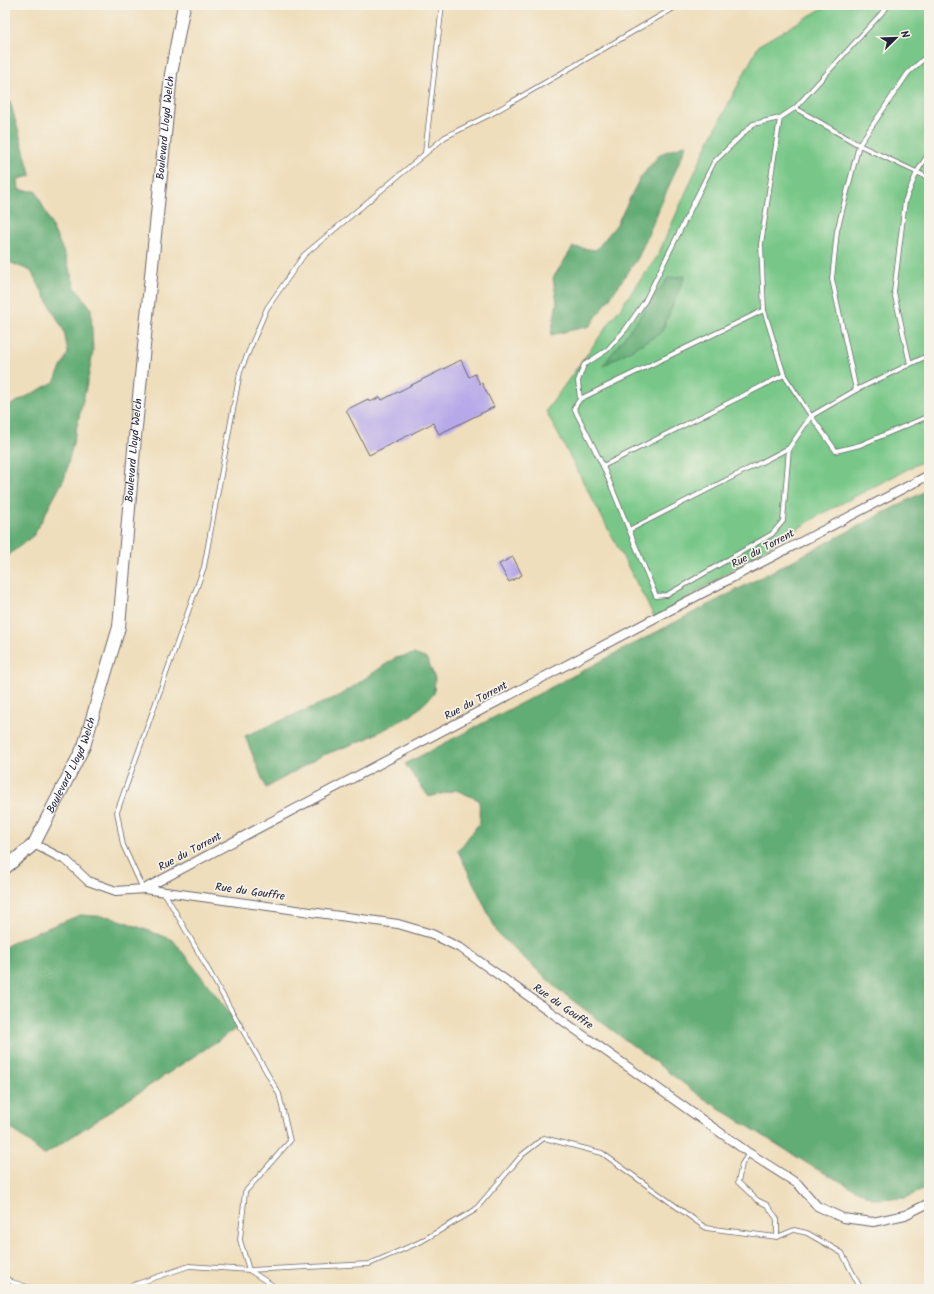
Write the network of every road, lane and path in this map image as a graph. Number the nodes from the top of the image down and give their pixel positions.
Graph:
1 (184, 5) edge
2 (442, 5) edge
3 (679, 5) edge
4 (888, 5) edge
5 (929, 54) edge
6 (795, 108) junction
7 (780, 118) junction
8 (860, 145) junction
9 (929, 153) edge
10 (425, 154) junction
11 (917, 172) junction
12 (929, 178) edge
13 (764, 310) junction
14 (929, 355) edge
15 (910, 364) junction
16 (784, 375) junction
17 (856, 390) junction
18 (580, 399) junction
19 (811, 416) junction
20 (929, 416) edge
21 (788, 448) junction
22 (603, 466) junction
23 (929, 475) edge
24 (629, 530) junction
25 (34, 844) junction
26 (5, 868) edge
27 (144, 889) junction
28 (163, 892) junction
29 (749, 1153) junction
30 (929, 1203) edge
31 (777, 1237) junction
32 (249, 1270) junction
33 (5, 1278) edge
34 (34, 1289) edge
35 (122, 1289) edge
36 (278, 1289) edge
37 (861, 1289) edge

1 - 25 main road, Boulevard Lloyd Welch
2 - 10 lane
3 - 10 lane
4 - 6 lane
5 - 8 lane
6 - 7 lane
6 - 8 lane
7 - 13 lane
7 - 18 lane
8 - 11 lane
8 - 17 lane
9 - 11 lane
10 - 27 lane
11 - 12 lane
11 - 15 lane
13 - 16 lane
13 - 18 lane
14 - 15 lane
15 - 17 lane
16 - 19 lane
16 - 22 lane
17 - 19 lane
18 - 22 lane
19 - 20 lane
19 - 21 lane
21 - 24 lane
21 - 24 lane
22 - 24 lane
23 - 27 street, Rue du Torrent
25 - 26 main road, Boulevard Lloyd Welch
25 - 27 street, Rue du Torrent
27 - 28 street, Rue du Gouffre
28 - 29 street, Rue du Gouffre
28 - 32 lane
29 - 30 street, Rue du Gouffre
29 - 31 lane
31 - 32 lane
31 - 37 lane
32 - 35 lane
32 - 36 lane
33 - 34 lane

